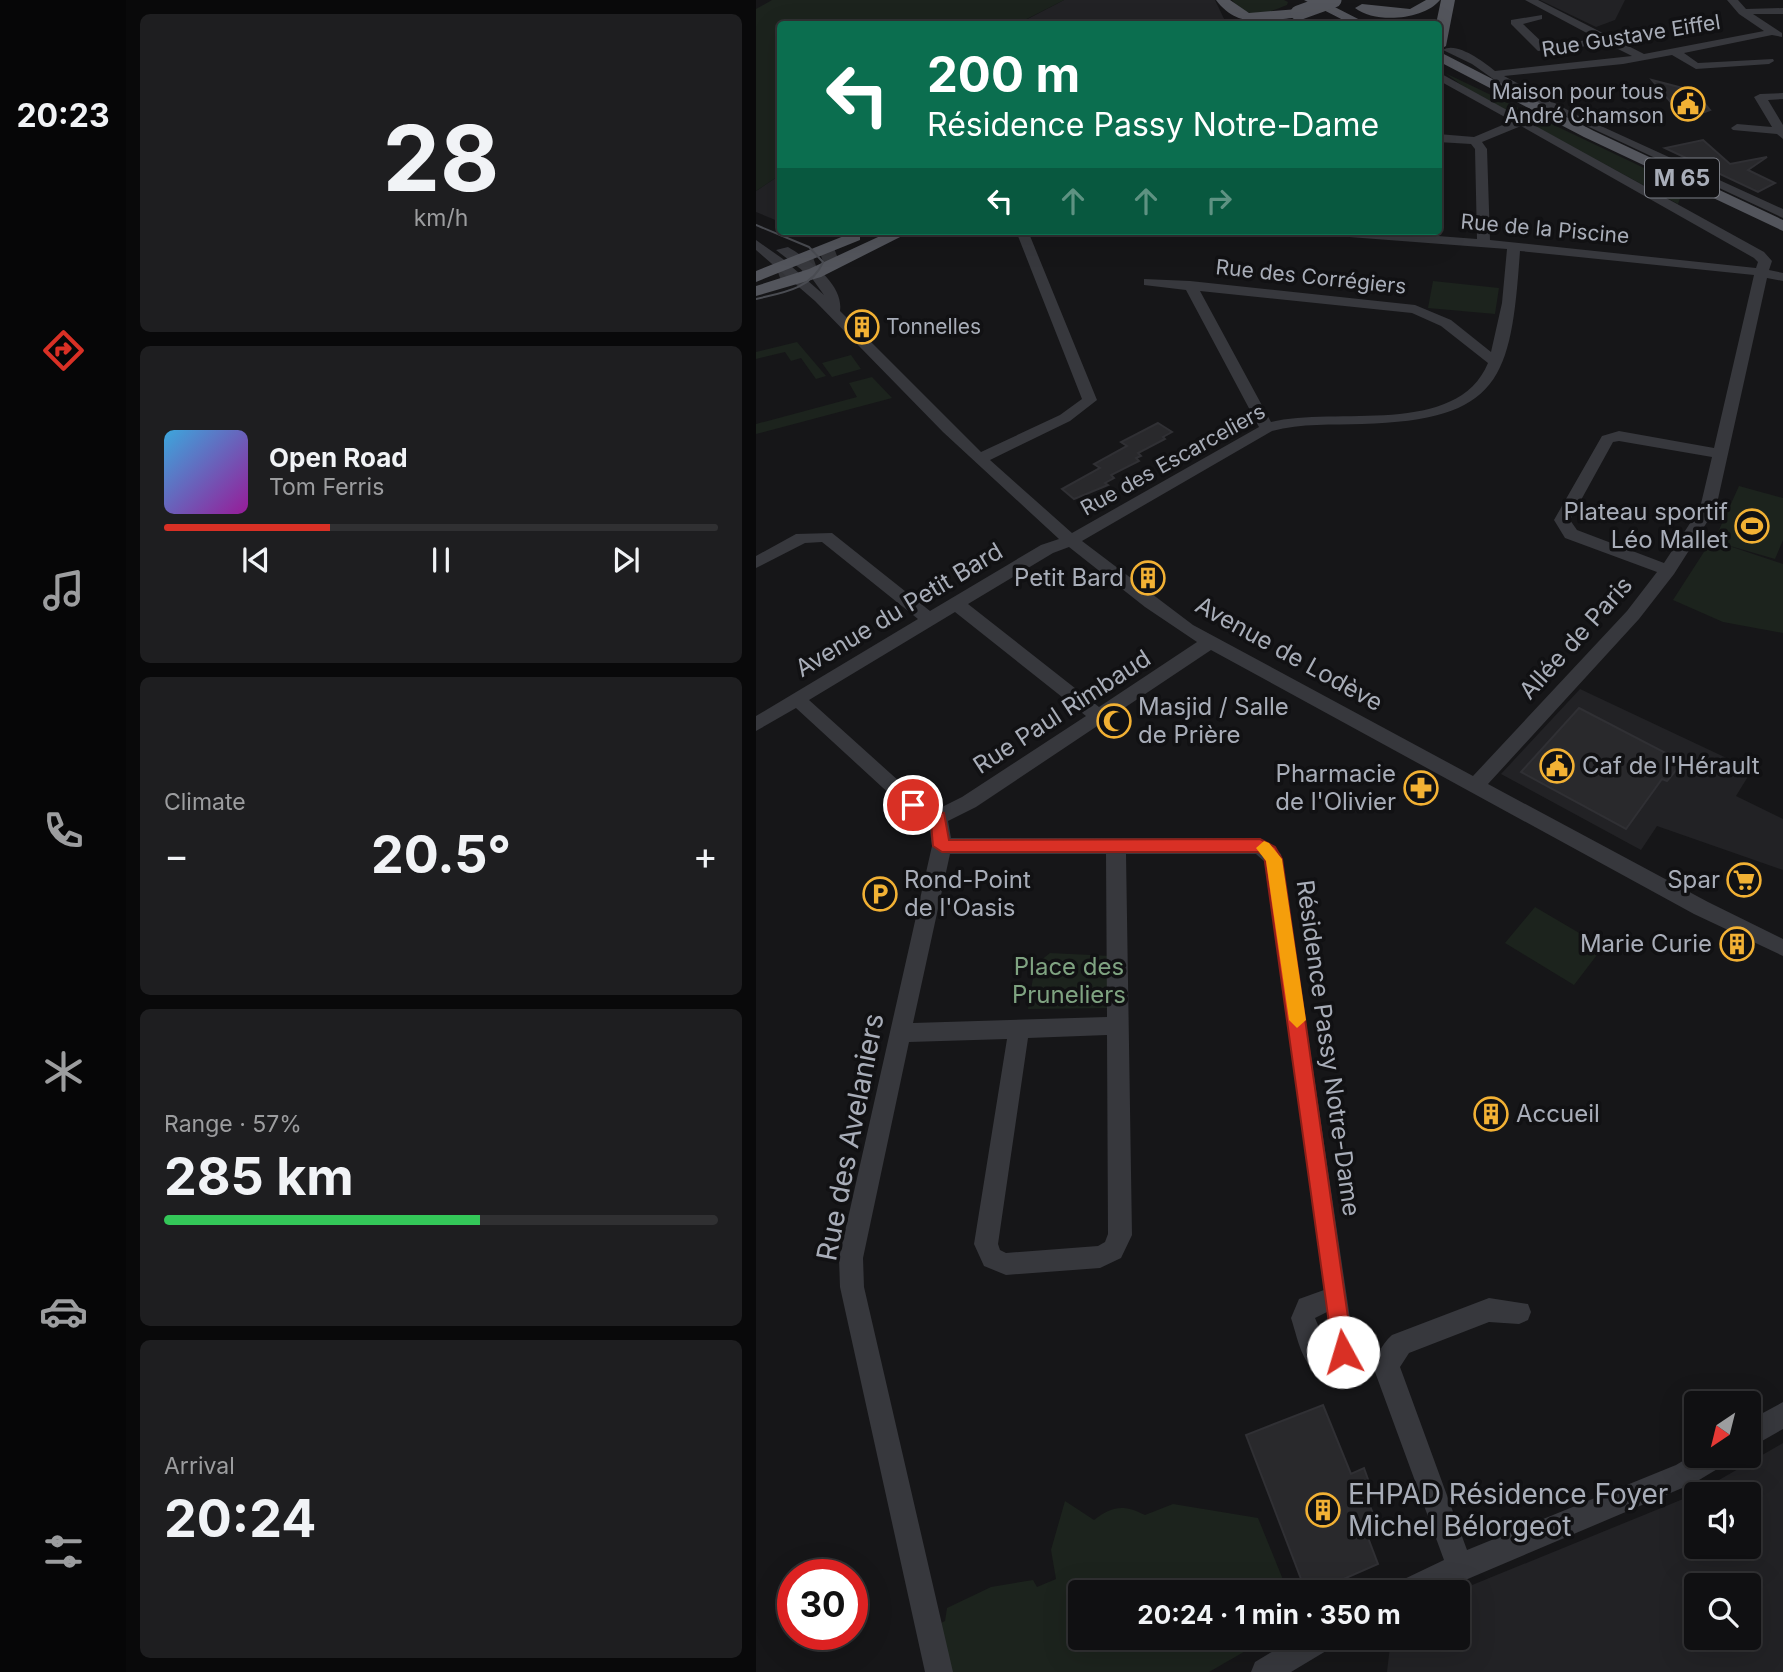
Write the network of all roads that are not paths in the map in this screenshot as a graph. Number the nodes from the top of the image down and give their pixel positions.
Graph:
1 (1344, 0) edge
2 (1433, 0) edge
3 (1448, 0) edge
4 (1530, 0) edge
5 (1732, 0) edge
6 (1326, 4) edge
7 (1297, 6) edge
8 (1362, 8) junction
9 (1783, 11) edge
10 (1228, 12) edge
11 (1743, 12) junction
12 (1538, 17) dead end
13 (1271, 21) edge
14 (1312, 21) edge
15 (1342, 21) edge
16 (1356, 21) edge
17 (1371, 21) edge
18 (1390, 21) edge
19 (1778, 34) edge
20 (1612, 40) junction
21 (1442, 46) edge
22 (1674, 51) junction
23 (1642, 57) junction
24 (1769, 61) dead end
25 (1442, 62) edge
26 (1442, 62) edge
27 (1442, 63) edge
28 (1496, 80) junction
29 (1783, 96) edge
30 (1769, 111) junction
31 (1783, 111) edge
32 (1521, 122) junction
33 (1737, 128) dead end
34 (1782, 132) edge
35 (1589, 134) junction
36 (1442, 138) edge
37 (1475, 141) junction
38 (1782, 216) edge
39 (858, 235) edge
40 (878, 235) edge
41 (895, 235) edge
42 (1024, 235) edge
43 (1372, 235) edge
44 (756, 237) edge
45 (756, 244) edge
46 (1483, 244) junction
47 (1514, 246) junction
48 (839, 253) tunnel mouth
49 (786, 266) junction
50 (1762, 272) junction
51 (807, 276) junction
52 (756, 277) edge
53 (1783, 277) edge
54 (1149, 282) dead end
55 (756, 283) edge
56 (1190, 285) junction
57 (756, 291) edge
58 (1494, 361) junction
59 (1267, 428) junction
60 (1721, 454) junction
61 (981, 458) junction
62 (1069, 541) junction
63 (756, 563) edge
64 (1668, 570) junction
65 (956, 604) junction
66 (930, 620) junction
67 (1210, 642) junction
68 (798, 700) junction
69 (1100, 717) junction
70 (756, 724) edge
71 (1476, 785) junction
72 (938, 818) junction
73 (942, 846) junction
74 (1116, 846) junction
75 (1783, 948) edge
76 (1117, 1026) junction
77 (1019, 1028) junction
78 (900, 1033) junction
79 (1337, 1297) dead end
80 (1519, 1312) dead end
81 (1783, 1415) edge
82 (1761, 1428) edge
83 (1695, 1468) edge
84 (1460, 1567) junction
85 (1433, 1580) edge
86 (1301, 1650) edge
87 (939, 1672) edge
88 (1265, 1672) edge

1 - 8 main road
2 - 8 main road
3 - 21 main road
4 - 20 street
5 - 11 street
6 - 7 main road
6 - 14 main road
6 - 15 main road
6 - 16 main road
6 - 17 main road
7 - 10 main road
7 - 13 main road
8 - 18 main road
9 - 11 street
11 - 19 street
12 - 20 street
19 - 22 street, Rue Gustave Eiffel
20 - 23 street
22 - 23 street, Rue Gustave Eiffel
22 - 24 street
23 - 28 street, Rue Gustave Eiffel
25 - 28 main road
26 - 35 main road
27 - 32 street
28 - 35 main road, M 65
28 - 38 street
29 - 30 street
30 - 31 street
30 - 34 street
32 - 37 street
32 - 50 street
33 - 34 street
35 - 38 main road, M 65
36 - 37 street
37 - 46 street
39 - 49 main road
40 - 48 main road
41 - 51 main road
42 - 61 street
43 - 46 street, Rue de la Piscine
44 - 49 street, Avenue de Lodève
45 - 49 street, Avenue de Lodève
46 - 47 street, Rue de la Piscine
47 - 50 street, Rue de la Piscine
47 - 58 street, Rue des Escarceliers
49 - 51 street, Avenue de Lodève
49 - 52 main road
49 - 55 main road
50 - 53 street, Rue de la Piscine
50 - 60 street, Allée de Paris
51 - 57 main road
51 - 61 street, Avenue de Lodève
54 - 56 street, Rue des Corrégiers
56 - 58 street, Rue des Corrégiers
56 - 59 street
58 - 59 street, Rue des Escarceliers
59 - 62 street, Rue des Escarceliers
60 - 64 street, Allée de Paris
60 - 64 street
61 - 62 street, Avenue de Lodève
62 - 65 street, Avenue du Petit Bard
62 - 67 street, Avenue de Lodève
63 - 66 street
64 - 71 street, Allée de Paris
65 - 66 street, Avenue du Petit Bard
65 - 69 street
66 - 68 street, Avenue du Petit Bard
67 - 69 street, Rue Paul Rimbaud
67 - 71 street, Avenue de Lodève
68 - 70 street, Avenue du Petit Bard
68 - 72 street
69 - 72 street, Rue Paul Rimbaud
71 - 75 street, Avenue de Lodève
72 - 73 street, Rue des Avelaniers
73 - 74 street, Résidence Passy Notre-Dame
73 - 78 street, Rue des Avelaniers
74 - 76 street
74 - 79 street, Résidence Passy Notre-Dame
76 - 77 street
76 - 77 street
77 - 78 street
78 - 87 street, Rue des Avelaniers
80 - 84 street
81 - 82 street
83 - 84 street
84 - 85 street
86 - 88 street

